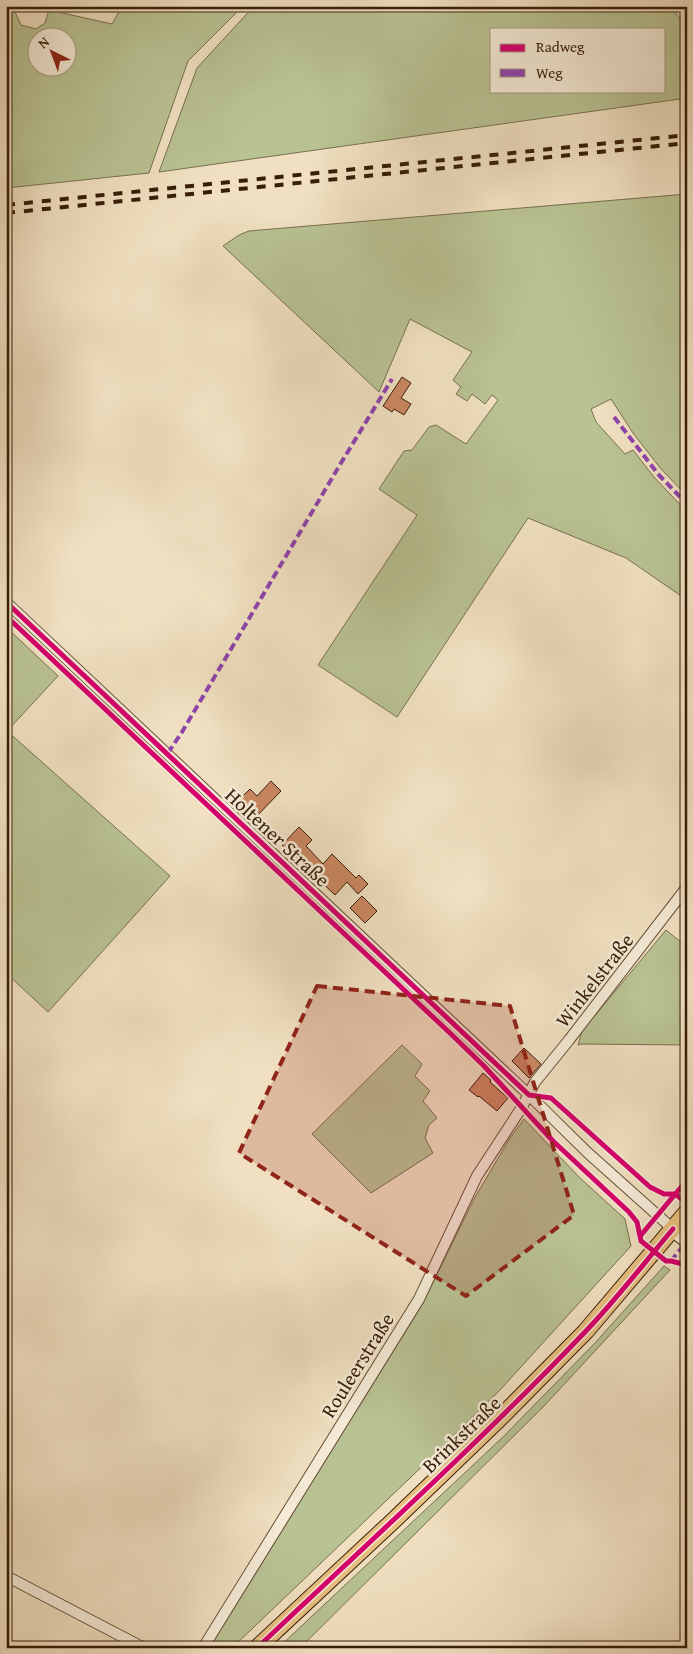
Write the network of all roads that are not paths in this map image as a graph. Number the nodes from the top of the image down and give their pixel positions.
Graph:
1 (6, 602) edge
2 (687, 887) edge
3 (529, 1095) junction
4 (687, 1212) edge
5 (674, 1229) junction
6 (687, 1240) edge
7 (6, 1576) edge
8 (144, 1648) edge
9 (203, 1648) edge
10 (257, 1648) edge

1 - 3 street, Holtener Straße
2 - 3 street, Winkelstraße
3 - 5 street, Holtener Straße
3 - 9 street, Rouleerstraße
4 - 5 main road, Brinkstraße
5 - 6 main road, Holtener Straße
5 - 10 main road, Brinkstraße
7 - 8 street

